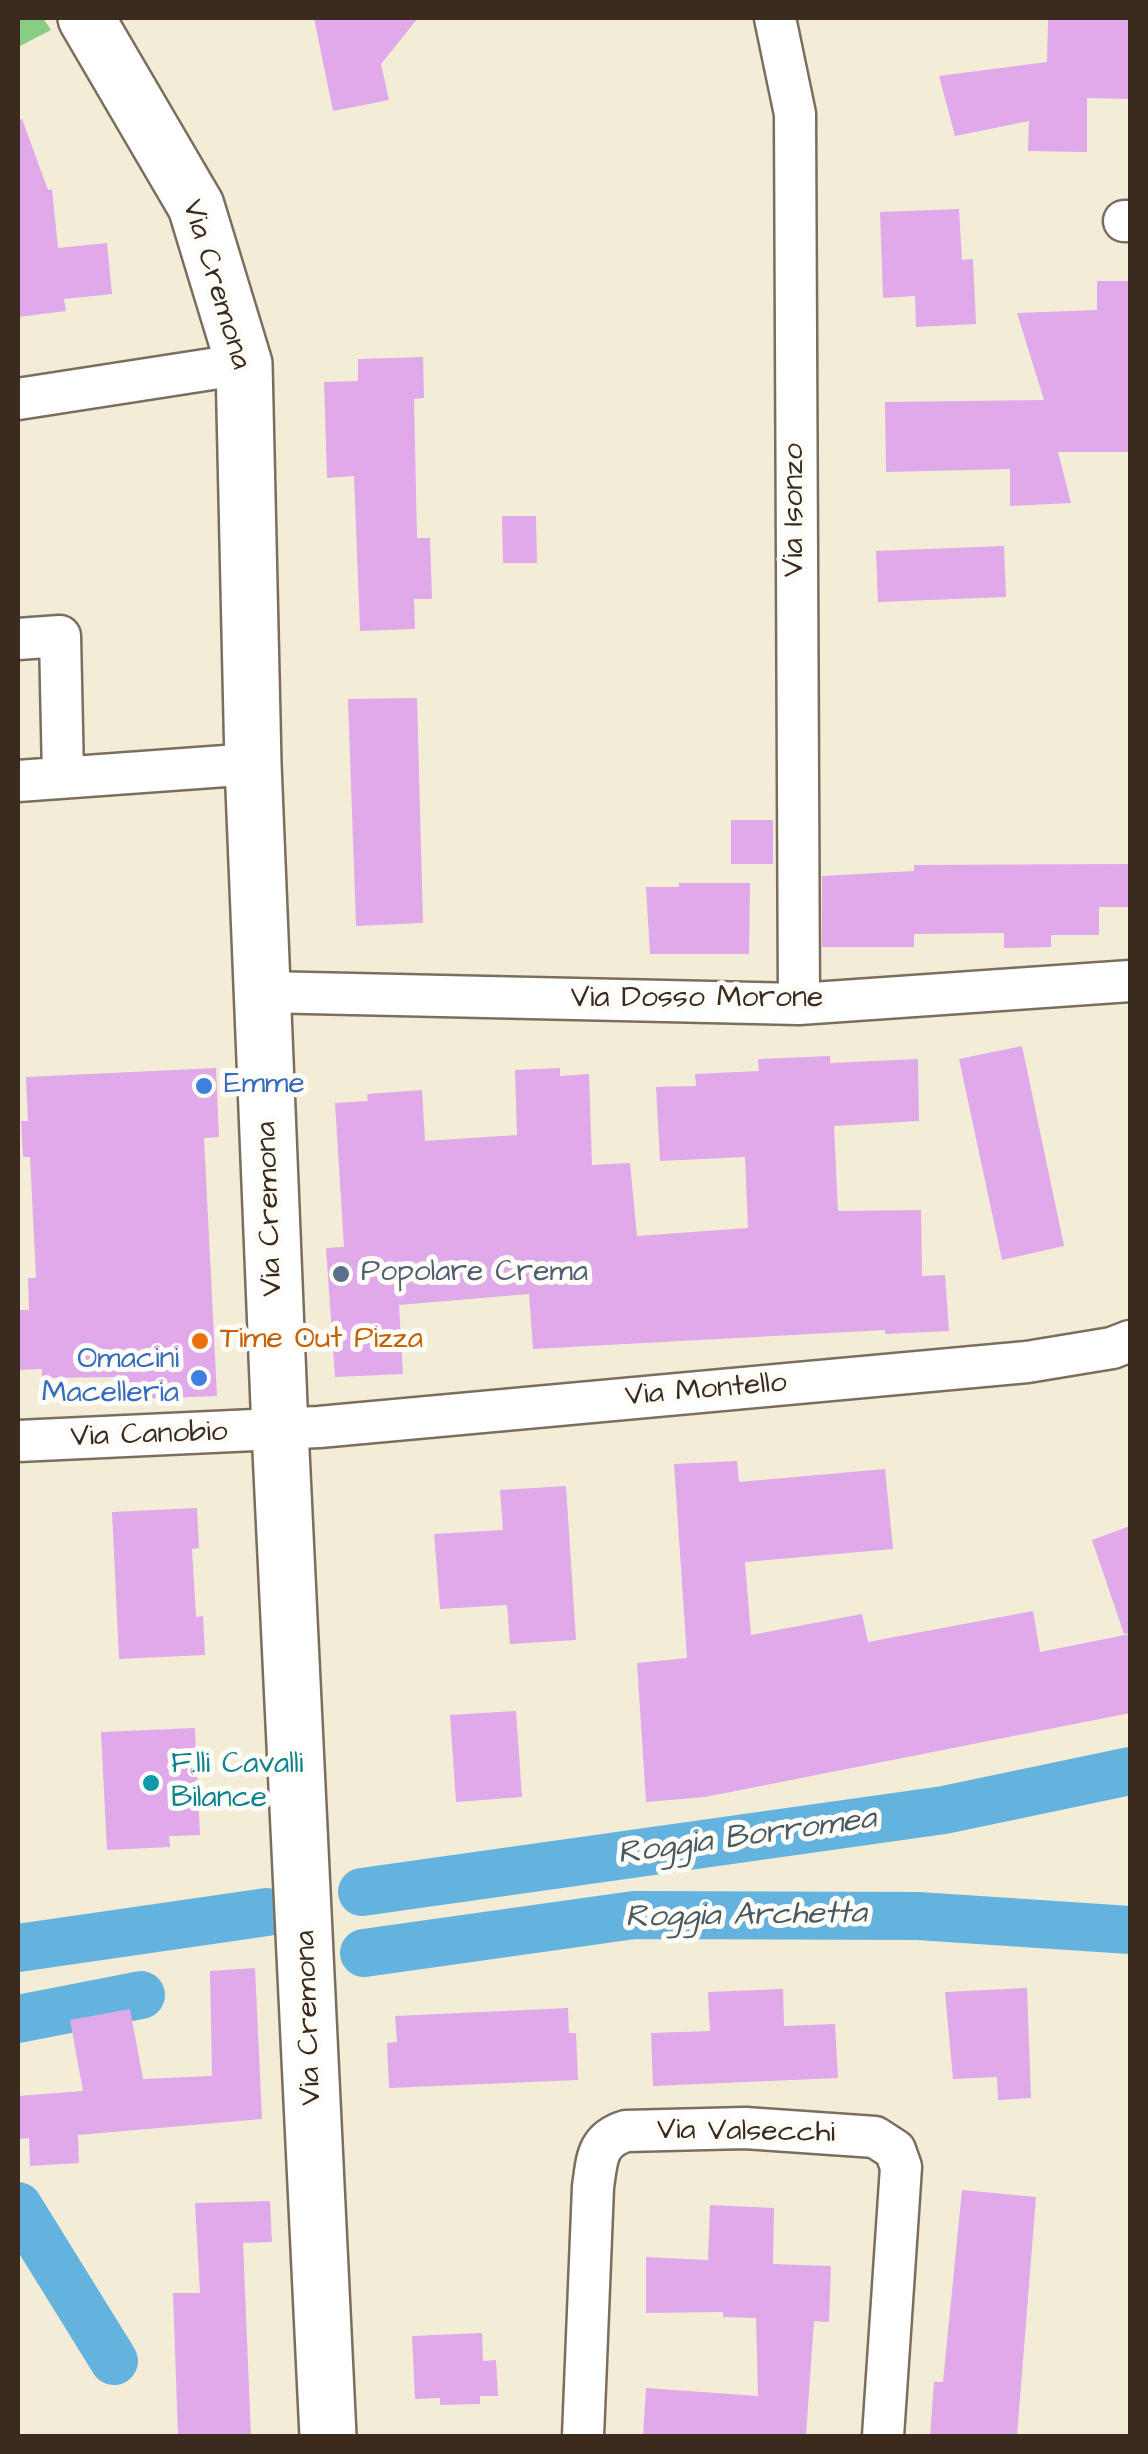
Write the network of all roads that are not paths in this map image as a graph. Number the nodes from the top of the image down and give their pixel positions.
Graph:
1 (86, 18) edge
2 (775, 18) edge
3 (244, 364) junction
4 (18, 399) edge
5 (18, 638) edge
6 (253, 764) junction
7 (64, 776) junction
8 (18, 782) edge
9 (1130, 981) edge
10 (263, 992) junction
11 (798, 1004) junction
12 (1130, 1341) edge
13 (280, 1430) junction
14 (18, 1441) edge
15 (328, 2436) edge
16 (583, 2436) edge
17 (883, 2436) edge

1 - 3 street, Via Cremona
2 - 11 street, Via Isonzo
3 - 4 street
3 - 6 street, Via Cremona
5 - 7 street
6 - 7 street
6 - 10 street, Via Cremona
7 - 8 street
9 - 11 street, Via Dosso Morone
10 - 11 street, Via Dosso Morone
10 - 13 street, Via Cremona
12 - 13 street, Via Montello
13 - 14 street, Via Canobio
13 - 15 street, Via Cremona
16 - 17 street, Via Valsecchi

